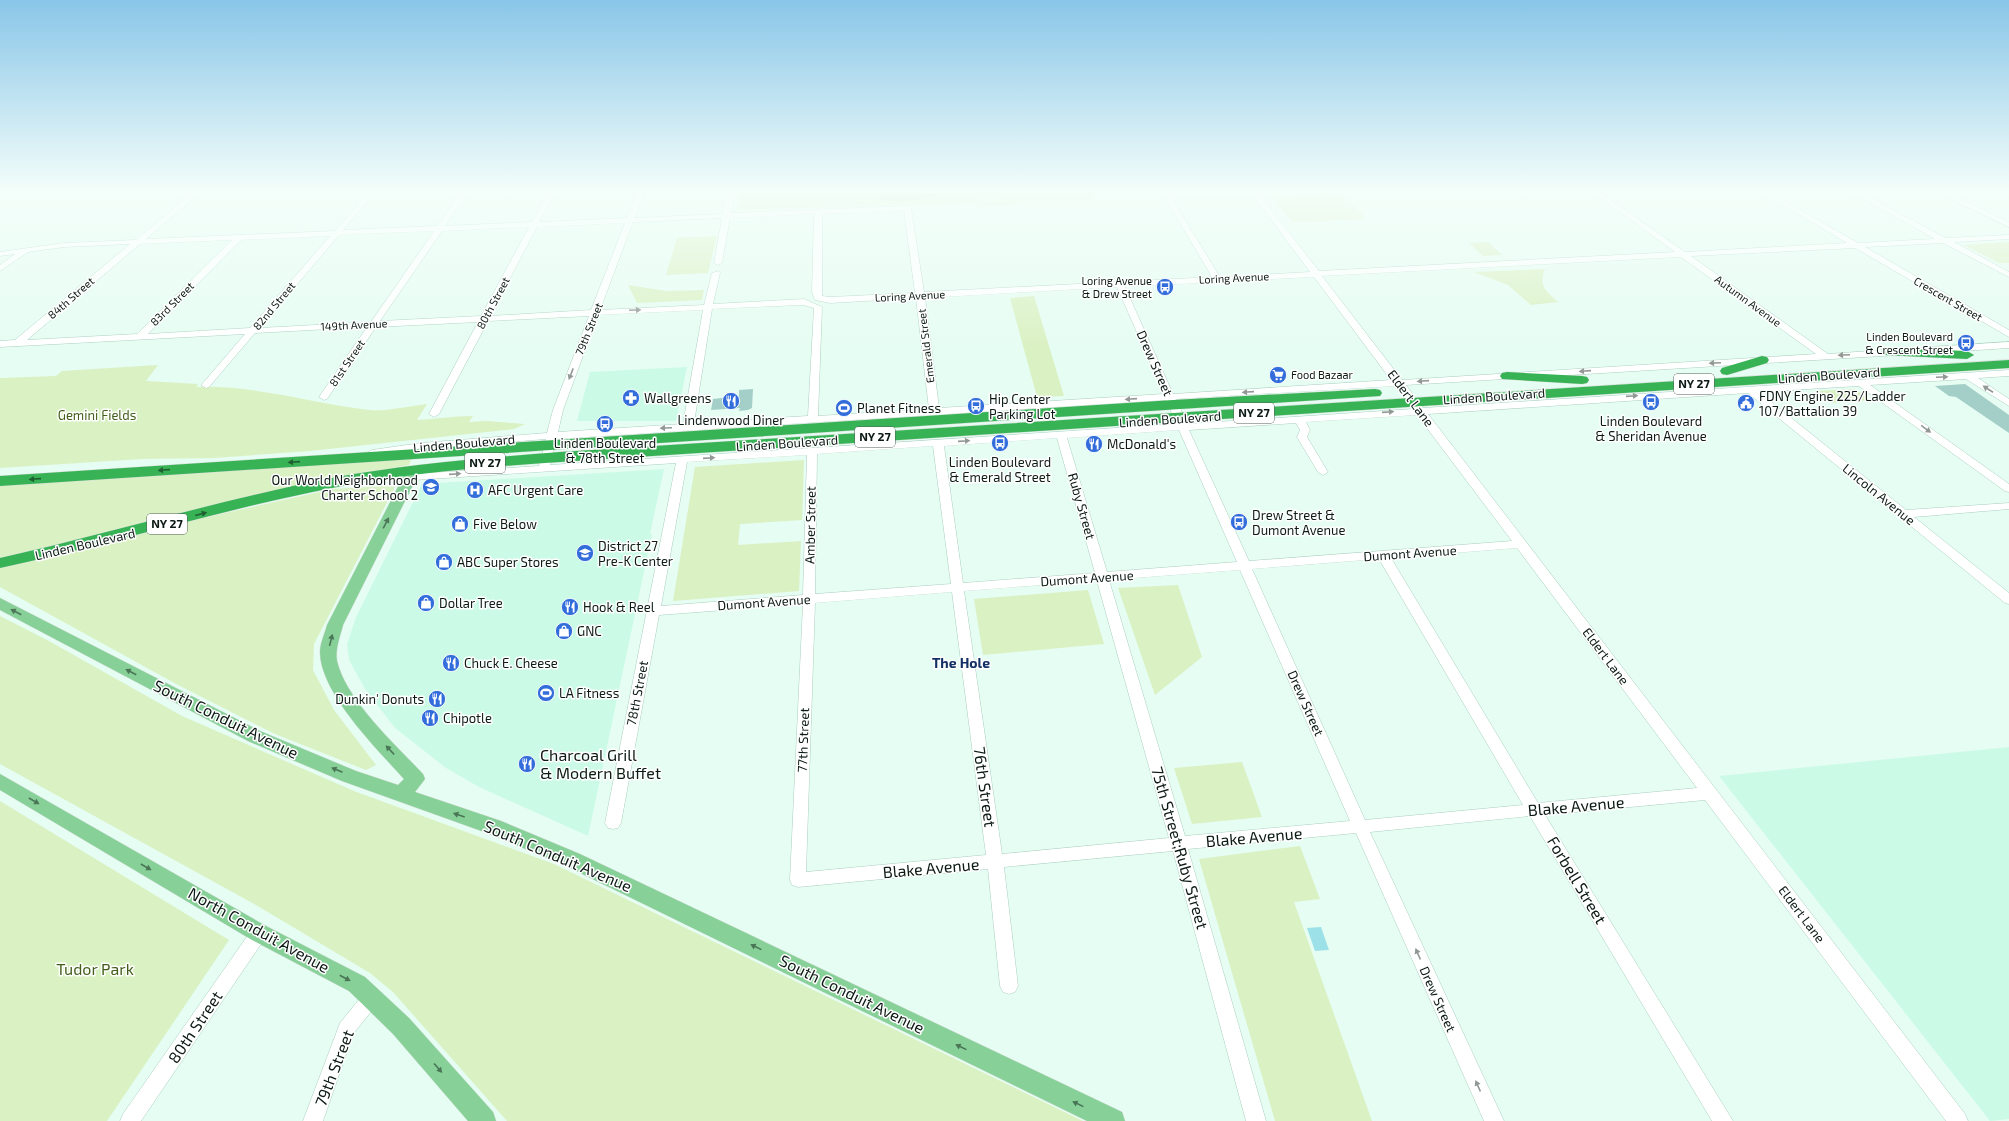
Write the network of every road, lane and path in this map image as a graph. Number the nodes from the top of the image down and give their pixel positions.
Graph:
1 (116, 243) edge
2 (135, 243) edge
3 (233, 243) edge
4 (328, 243) edge
5 (429, 243) edge
6 (524, 243) edge
7 (621, 243) edge
8 (722, 243) edge
9 (817, 243) edge
10 (912, 243) edge
11 (1195, 243) edge
12 (1294, 243) edge
13 (1668, 243) edge
14 (1853, 243) edge
15 (1886, 243) edge
16 (1951, 243) edge
17 (1856, 245) junction
18 (27, 249) junction
19 (0, 254) edge
20 (1683, 254) junction
21 (718, 263) dead end
22 (0, 269) edge
23 (716, 273) dead end
24 (1318, 274) junction
25 (2009, 275) edge
26 (1217, 279) junction
27 (1120, 284) junction
28 (920, 295) junction
29 (815, 301) junction
30 (708, 306) junction
31 (596, 312) junction
32 (485, 318) junction
33 (374, 324) junction
34 (254, 330) junction
35 (2009, 334) edge
36 (139, 336) junction
37 (0, 344) edge
38 (18, 344) junction
39 (2009, 345) edge
40 (1888, 352) junction
41 (2009, 353) edge
42 (1967, 355) junction
43 (1825, 356) junction
44 (1762, 360) junction
45 (2009, 364) edge
46 (1726, 370) junction
47 (2009, 373) edge
48 (1842, 374) junction
49 (1967, 375) junction
50 (1507, 376) junction
51 (1915, 378) junction
52 (1582, 380) junction
53 (1860, 382) junction
54 (206, 385) dead end
55 (1626, 388) junction
56 (1749, 389) junction
57 (1273, 390) junction
58 (1345, 394) junction
59 (1410, 396) junction
60 (324, 397) dead end
61 (1172, 400) junction
62 (1572, 400) junction
63 (2009, 403) edge
64 (1019, 406) joint
65 (1282, 411) junction
66 (434, 414) dead end
67 (1356, 415) junction
68 (938, 416) junction
69 (813, 419) junction
70 (1299, 419) junction
71 (1182, 423) junction
72 (725, 425) junction
73 (688, 427) junction
74 (794, 430) junction
75 (1062, 435) junction
76 (830, 440) junction
77 (938, 443) junction
78 (917, 444) junction
79 (812, 451) junction
80 (548, 452) junction
81 (682, 460) junction
82 (1323, 472) dead end
83 (412, 473) junction
84 (0, 481) edge
85 (2009, 489) edge
86 (2009, 506) edge
87 (1904, 514) junction
88 (1521, 544) junction
89 (1383, 555) junction
90 (0, 563) edge
91 (1245, 565) junction
92 (1102, 576) junction
93 (958, 588) junction
94 (809, 599) junction
95 (2009, 600) edge
96 (0, 603) edge
97 (653, 611) junction
98 (0, 781) edge
99 (1710, 793) junction
100 (401, 794) junction
101 (1534, 810) junction
102 (613, 823) dead end
103 (1360, 826) junction
104 (1179, 844) junction
105 (995, 862) junction
106 (798, 880) joint
107 (259, 933) junction
108 (1009, 986) dead end
109 (372, 997) junction
110 (130, 1121) edge
111 (314, 1121) edge
112 (484, 1121) edge
113 (1113, 1121) edge
114 (1256, 1121) edge
115 (1494, 1121) edge
116 (1723, 1121) edge
117 (1958, 1121) edge

1 - 18 street
2 - 38 street, 84th Street
3 - 36 street, 83rd Street
4 - 34 street, 82nd Street
5 - 33 street, 81st Street
6 - 32 street, 80th Street
7 - 31 street, 79th Street
8 - 21 street
9 - 29 street
10 - 28 street, Emerald Street
11 - 26 street
12 - 24 street, Eldert Lane
13 - 20 street, Autumn Avenue
14 - 17 street, Crescent Street
15 - 17 street, Loring Avenue
16 - 25 street
17 - 20 street, Loring Avenue
17 - 35 street, Crescent Street
18 - 19 street
18 - 22 street
20 - 24 street, Loring Avenue
20 - 43 street, Autumn Avenue
23 - 30 street
24 - 26 street, Loring Avenue
24 - 59 street, Eldert Lane
26 - 27 street, Loring Avenue
27 - 28 street, Loring Avenue
27 - 61 street, Drew Street
28 - 29 street, Loring Avenue
28 - 68 street, Emerald Street
29 - 30 street, Loring Avenue
29 - 69 street
31 -> 30 street, 149th Avenue
30 - 73 street
31 - 32 street, 149th Avenue
31 -> 80 street, 79th Street
32 - 33 street, 149th Avenue
32 - 66 street, 80th Street
33 - 34 street, 149th Avenue
33 - 60 street, 81st Street
34 - 36 street, 149th Avenue
34 - 54 street, 82nd Street
36 - 38 street, 149th Avenue
37 - 38 street, 149th Avenue
39 - 40 street, Linden Boulevard
40 - 42 highway
40 -> 43 street, Linden Boulevard
41 - 42 highway, Linden Boulevard / NY 27
42 - 46 highway, Linden Boulevard / NY 27
43 - 44 street, Linden Boulevard
44 - 46 highway
44 -> 50 street, Linden Boulevard
45 - 48 highway, Linden Boulevard / NY 27
46 - 52 highway, Linden Boulevard / NY 27
47 - 49 street, Linden Boulevard
48 - 51 highway
48 - 55 highway, Linden Boulevard / NY 27
51 -> 49 street, Linden Boulevard
63 -> 49 street
50 - 52 highway
50 -> 59 street, Linden Boulevard
51 - 53 street, Linden Boulevard
52 - 59 highway, Linden Boulevard / NY 27
53 - 56 street, Linden Boulevard
53 -> 85 street
55 - 59 highway, Linden Boulevard / NY 27
55 - 62 highway
62 -> 56 street, Linden Boulevard
56 - 87 street, Lincoln Avenue
57 - 58 highway
57 - 59 street, Linden Boulevard
57 -> 61 street, Linden Boulevard
58 - 59 highway, Linden Boulevard / NY 27
58 - 61 highway, Linden Boulevard / NY 27
59 - 62 street, Linden Boulevard
59 - 65 highway, Linden Boulevard / NY 27
67 -> 59 street, Linden Boulevard
59 - 88 street, Eldert Lane
61 -> 64 street, Linden Boulevard
61 - 68 highway, Linden Boulevard / NY 27
61 - 71 street, Drew Street
64 - 68 highway
65 - 67 highway
65 - 71 highway, Linden Boulevard / NY 27
67 - 70 street, Linden Boulevard
68 - 69 street, Linden Boulevard
68 - 74 highway, Linden Boulevard / NY 27
69 - 72 street, Linden Boulevard
70 - 71 street, Linden Boulevard
70 - 82 street
71 - 75 street, Linden Boulevard
71 - 76 highway, Linden Boulevard / NY 27
71 - 91 street, Drew Street
72 - 73 street, Linden Boulevard
72 - 74 highway
73 -> 80 street, Linden Boulevard
74 - 80 highway, Linden Boulevard / NY 27
77 -> 75 street, Linden Boulevard
75 - 92 street, Ruby Street
76 - 78 highway
76 - 80 highway, Linden Boulevard / NY 27
77 - 78 street, Linden Boulevard
77 - 93 street
78 - 79 street, Linden Boulevard
81 -> 79 street, Linden Boulevard
79 - 94 street, Amber Street
80 - 81 street, Linden Boulevard
83 -> 80 highway, Linden Boulevard / NY 27
80 -> 84 highway, Linden Boulevard / NY 27
81 - 97 street, 78th Street
90 -> 83 highway, Linden Boulevard / NY 27
100 -> 83 main road
86 - 87 street
87 - 95 street, Lincoln Avenue
88 - 89 street, Dumont Avenue
88 - 99 street, Eldert Lane
89 - 91 street, Dumont Avenue
89 - 101 street, Forbell Street
91 - 92 street, Dumont Avenue
91 - 103 street, Drew Street
92 - 93 street, Dumont Avenue
92 - 104 street, 75th Street;Ruby Street
93 - 94 street, Dumont Avenue
93 - 105 street, 76th Street
94 - 97 street, Dumont Avenue
94 - 106 street, 77th Street
100 -> 96 main road, South Conduit Avenue
97 - 102 street, 78th Street
98 -> 107 main road, North Conduit Avenue
99 - 101 street, Blake Avenue
99 - 117 street, Eldert Lane
113 -> 100 main road, South Conduit Avenue
101 - 103 street, Blake Avenue
101 - 116 street, Forbell Street
103 - 104 street, Blake Avenue
115 -> 103 street, Drew Street
104 - 105 street, Blake Avenue
104 - 114 street, 75th Street;Ruby Street
105 - 106 street, Blake Avenue
105 - 108 street, 76th Street
107 -> 109 main road, North Conduit Avenue
107 - 110 street, 80th Street
109 - 111 street, 79th Street
109 -> 112 main road, North Conduit Avenue

